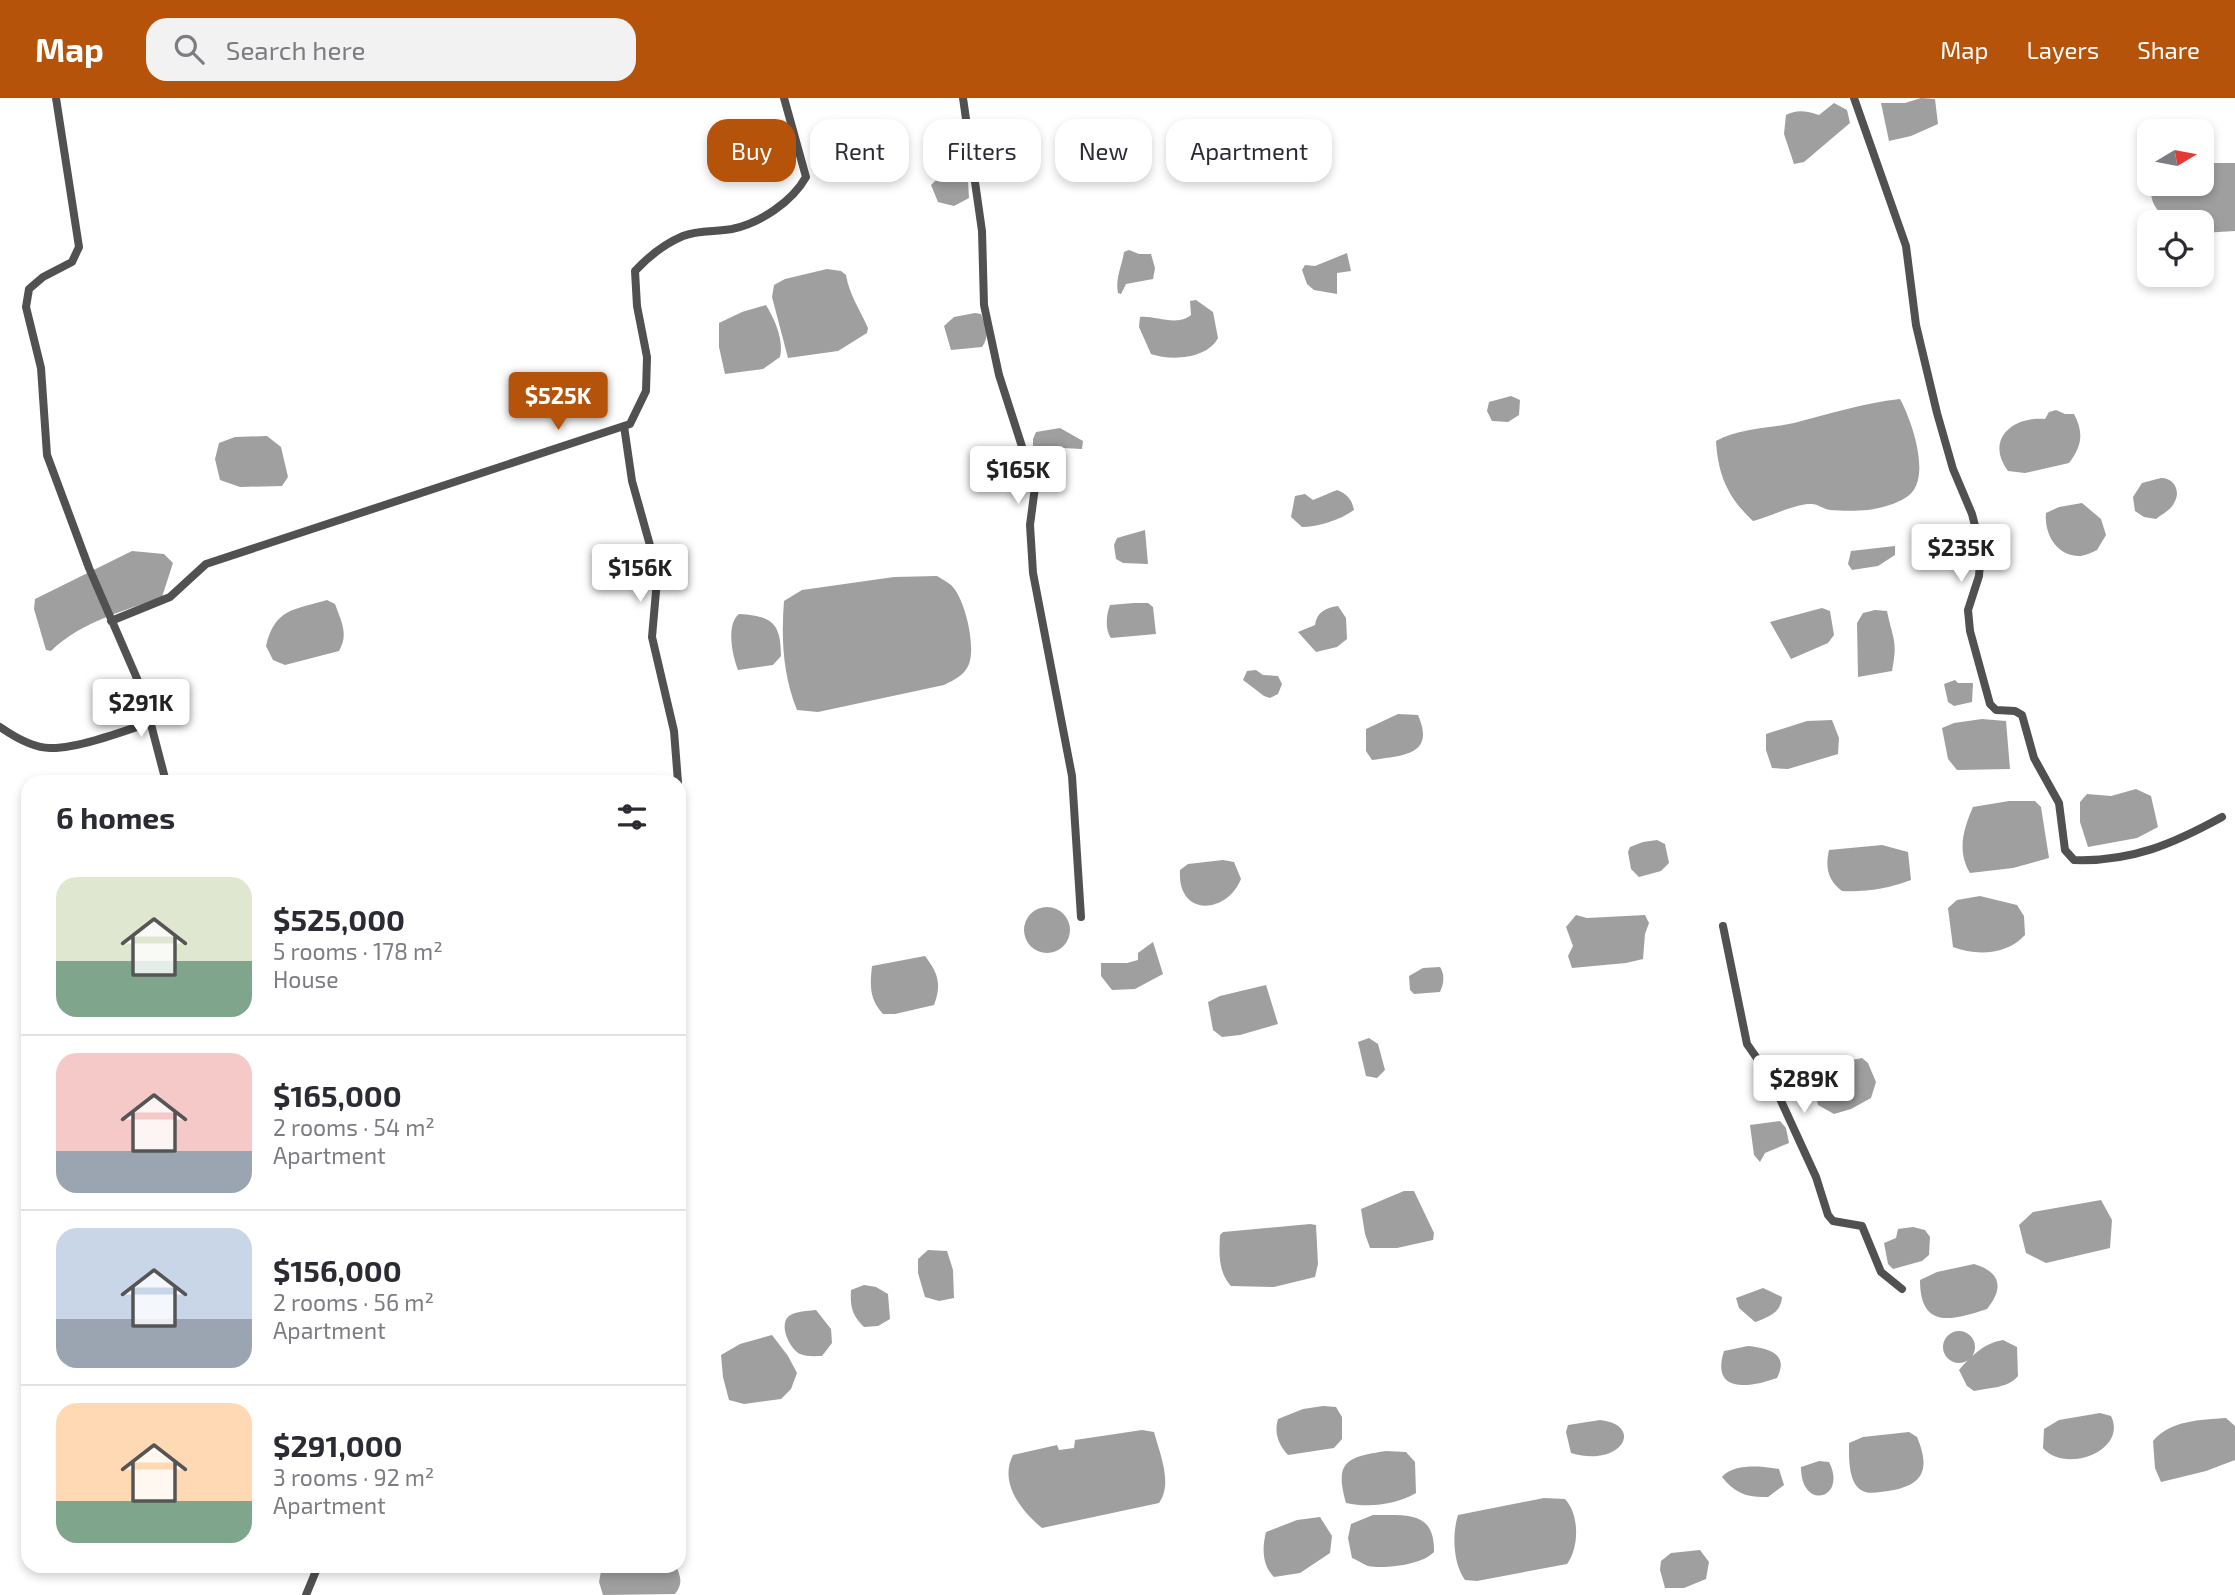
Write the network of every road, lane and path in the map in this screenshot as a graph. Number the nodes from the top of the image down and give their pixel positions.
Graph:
1 (56, 98) edge
2 (784, 98) edge
3 (963, 98) edge
4 (1854, 98) edge
5 (624, 426) junction
6 (111, 621) junction
7 (151, 722) junction
8 (0, 727) edge
9 (164, 775) edge
10 (677, 775) edge
11 (2222, 817) dead end
12 (1081, 917) dead end
13 (1723, 926) dead end
14 (1902, 1289) dead end
15 (315, 1573) edge
16 (306, 1595) edge

1 - 6 street
2 - 5 street
3 - 12 street
4 - 11 street
5 - 6 street
5 - 10 street
6 - 7 street
7 - 8 street
7 - 9 street
13 - 14 street
15 - 16 street

